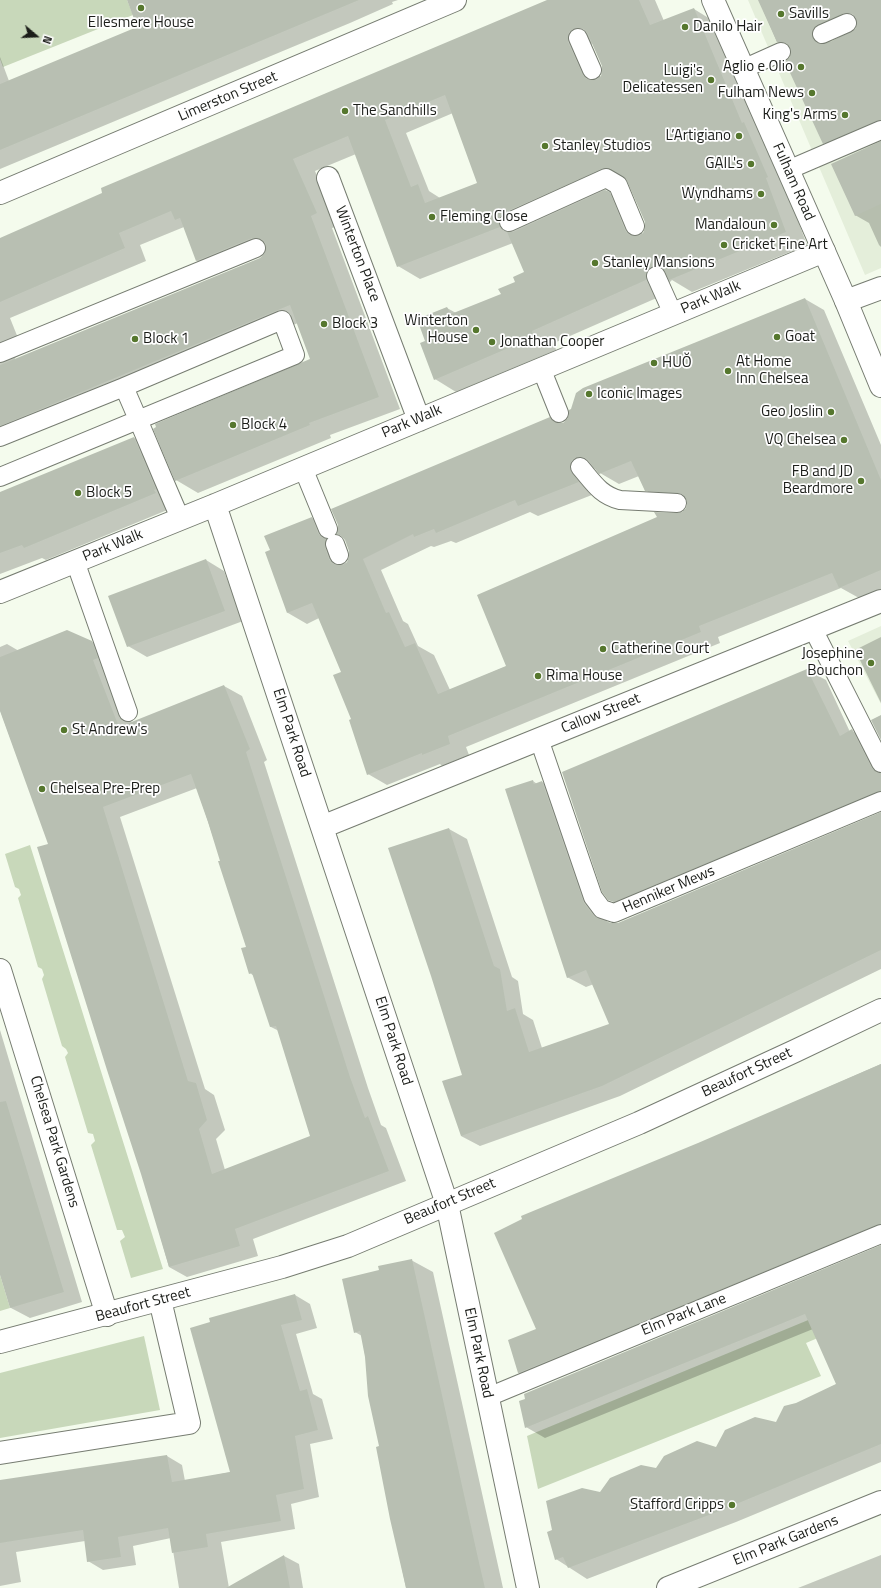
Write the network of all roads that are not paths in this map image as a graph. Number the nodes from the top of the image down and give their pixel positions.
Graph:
1 (455, 0) edge
2 (713, 0) edge
3 (847, 23) dead end
4 (822, 34) dead end
5 (578, 38) dead end
6 (781, 52) dead end
7 (743, 69) junction
8 (592, 70) dead end
9 (881, 130) edge
10 (788, 170) junction
11 (328, 178) dead end
12 (0, 193) edge
13 (509, 222) dead end
14 (635, 226) dead end
15 (256, 248) dead end
16 (824, 251) junction
17 (656, 276) dead end
18 (881, 288) edge
19 (846, 301) junction
20 (673, 314) junction
21 (0, 353) edge
22 (541, 368) junction
23 (881, 386) edge
24 (124, 387) junction
25 (559, 413) dead end
26 (138, 420) junction
27 (419, 420) junction
28 (0, 437) edge
29 (580, 467) dead end
30 (303, 468) junction
31 (0, 477) edge
32 (677, 503) dead end
33 (214, 505) junction
34 (180, 518) junction
35 (334, 542) dead end
36 (75, 561) junction
37 (0, 592) edge
38 (881, 601) edge
39 (813, 629) junction
40 (128, 712) dead end
41 (539, 739) junction
42 (881, 763) edge
43 (881, 801) edge
44 (322, 827) junction
45 (0, 970) edge
46 (881, 1010) edge
47 (447, 1204) junction
48 (881, 1234) edge
49 (160, 1300) junction
50 (108, 1315) junction
51 (0, 1342) edge
52 (488, 1397) junction
53 (0, 1453) edge
54 (881, 1502) edge
55 (692, 1584) edge
56 (528, 1588) edge
57 (668, 1588) edge

1 - 12 street, Limerston Street
2 - 7 street, Fulham Road
3 - 4 lane
5 - 8 lane
6 - 7 lane
7 - 10 street, Fulham Road
9 - 10 lane
10 - 16 street, Fulham Road
11 - 27 street, Winterton Place
13 - 14 lane
15 - 21 lane
16 - 19 street, Fulham Road
16 - 20 street, Park Walk
17 - 20 lane
18 - 19 street
19 - 23 street, Fulham Road
20 - 22 street, Park Walk
22 - 25 lane
22 - 27 street, Park Walk
24 - 26 lane
24 - 26 lane
24 - 28 lane
26 - 31 lane
26 - 34 lane
27 - 30 street, Park Walk
29 - 32 lane
30 - 33 street, Park Walk
30 - 35 lane
33 - 34 street, Park Walk
33 - 44 street, Elm Park Road
34 - 36 street, Park Walk
36 - 37 street, Park Walk
36 - 40 lane
38 - 39 street, Callow Street
39 - 41 street, Callow Street
39 - 42 lane
41 - 43 lane, Henniker Mews
41 - 44 street, Callow Street
44 - 47 street, Elm Park Road
45 - 50 street, Chelsea Park Gardens
46 - 47 street, Beaufort Street
47 - 49 street, Beaufort Street
47 - 52 street, Elm Park Road
48 - 52 lane, Elm Park Lane
49 - 50 street, Beaufort Street
49 - 53 street
50 - 51 street, Beaufort Street
52 - 56 street, Elm Park Road
54 - 55 street, Elm Park Gardens
55 - 57 street, Elm Park Gardens

